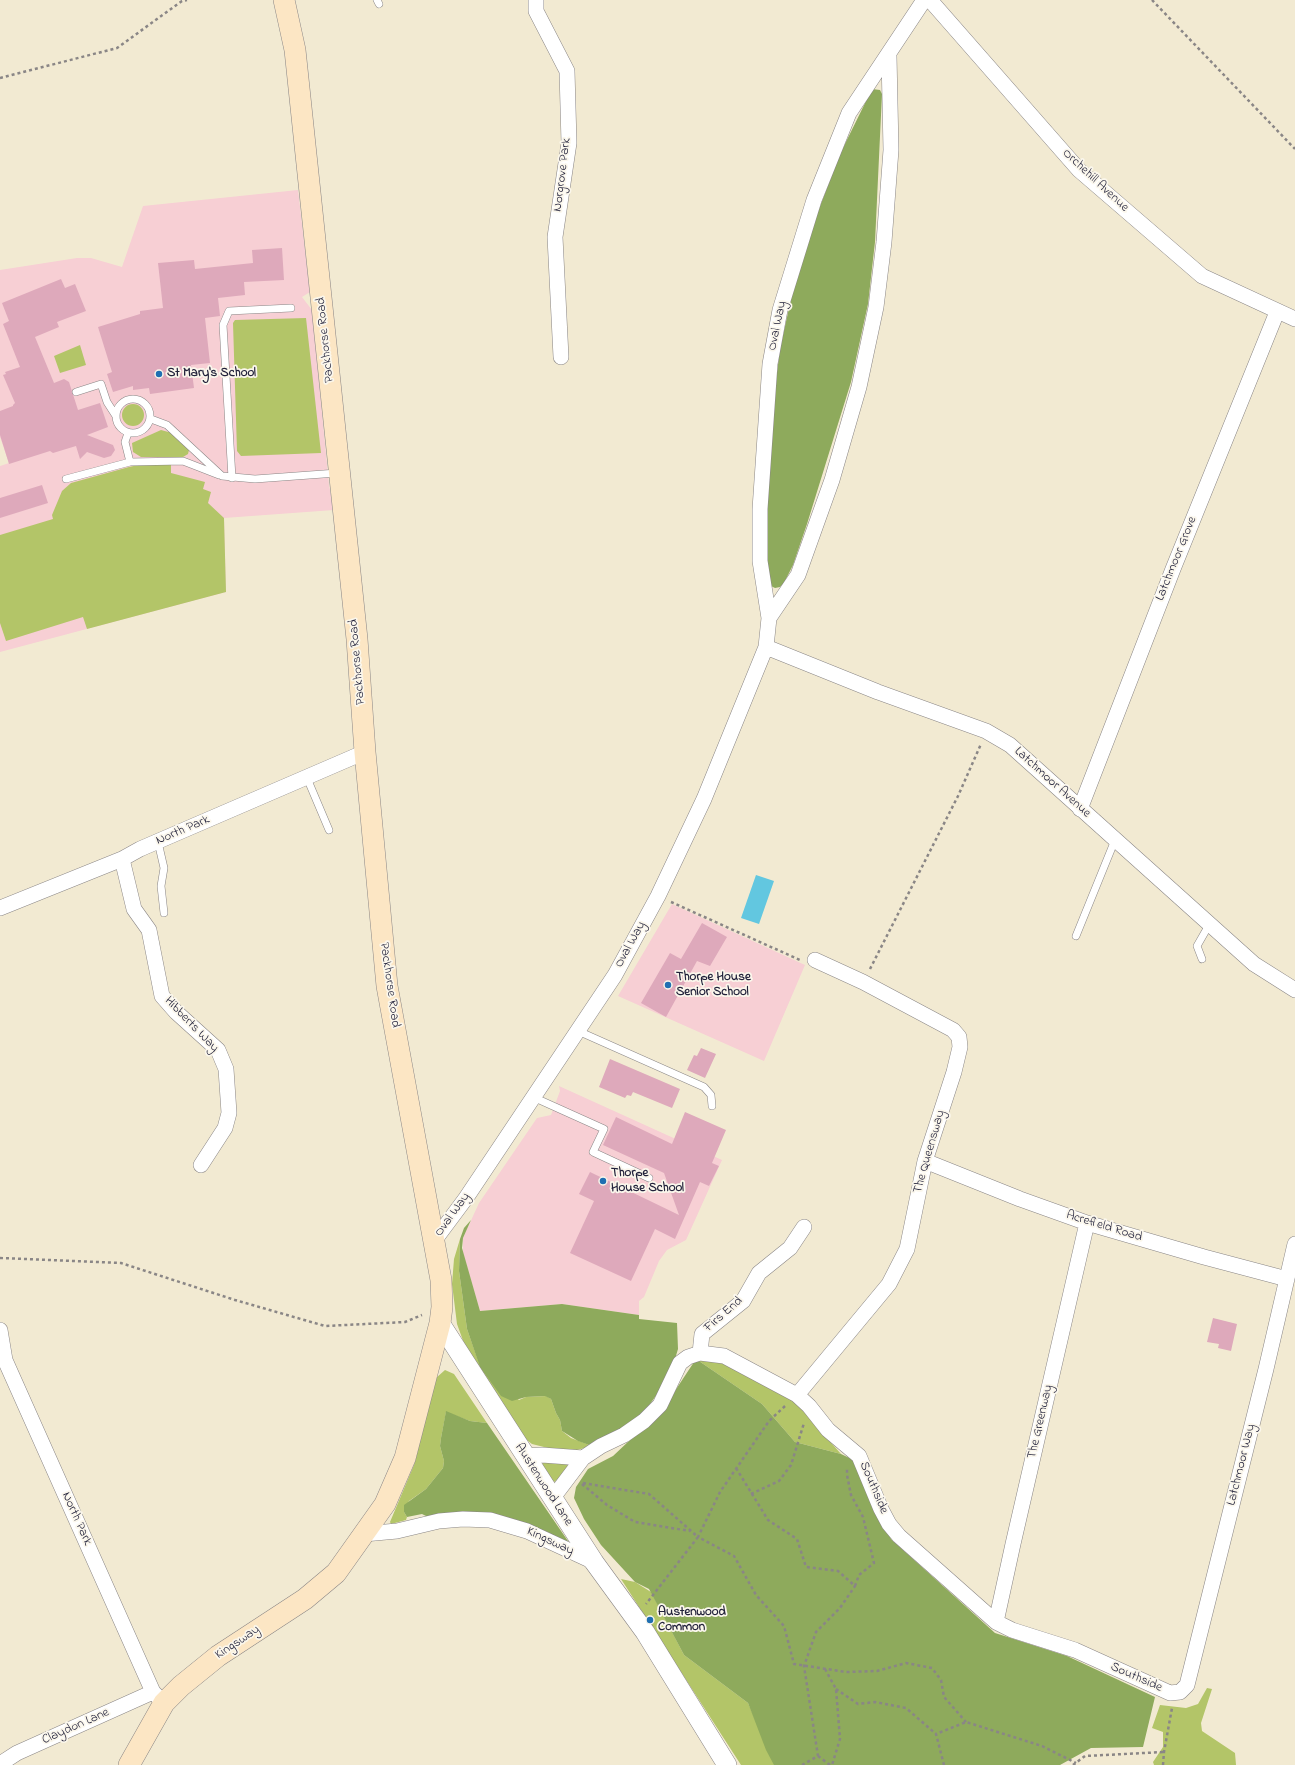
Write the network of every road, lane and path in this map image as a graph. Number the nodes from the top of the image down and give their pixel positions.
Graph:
1 (187, 0) edge
2 (284, 0) edge
3 (536, 0) edge
4 (924, 0) edge
5 (930, 0) edge
6 (1152, 0) edge
7 (888, 56) junction
8 (0, 78) edge
9 (1295, 149) edge
10 (291, 308) dead end
11 (1277, 312) junction
12 (1295, 319) edge
13 (561, 357) dead end
14 (76, 392) dead end
15 (116, 416) junction
16 (151, 419) junction
17 (128, 433) junction
18 (130, 462) junction
19 (339, 473) junction
20 (222, 476) junction
21 (232, 478) junction
22 (66, 479) dead end
23 (769, 618) junction
24 (766, 647) junction
25 (986, 731) junction
26 (365, 752) junction
27 (307, 778) junction
28 (1080, 809) junction
29 (330, 830) dead end
30 (1115, 840) junction
31 (158, 842) junction
32 (122, 859) junction
33 (658, 896) junction
34 (0, 908) edge
35 (164, 913) dead end
36 (1209, 925) junction
37 (1076, 936) dead end
38 (1202, 959) dead end
39 (815, 960) joint
40 (863, 982) junction
41 (1295, 990) edge
42 (578, 1031) junction
43 (532, 1097) junction
44 (712, 1106) dead end
45 (925, 1161) junction
46 (201, 1165) dead end
47 (649, 1178) dead end
48 (1087, 1223) junction
49 (804, 1227) dead end
50 (434, 1241) junction
51 (1295, 1244) edge
52 (0, 1258) edge
53 (1287, 1279) junction
54 (441, 1315) junction
55 (0, 1330) edge
56 (700, 1353) junction
57 (797, 1395) junction
58 (809, 1406) junction
59 (849, 1448) junction
60 (524, 1456) junction
61 (583, 1458) junction
62 (736, 1468) junction
63 (752, 1494) junction
64 (552, 1499) junction
65 (691, 1531) junction
66 (364, 1534) junction
67 (698, 1537) junction
68 (594, 1562) junction
69 (854, 1586) junction
70 (635, 1616) junction
71 (996, 1622) junction
72 (804, 1666) junction
73 (825, 1669) junction
74 (1187, 1685) joint
75 (836, 1689) junction
76 (1170, 1693) junction
77 (158, 1698) junction
78 (966, 1722) junction
79 (936, 1734) junction
80 (1164, 1752) junction
81 (818, 1756) junction
82 (0, 1764) edge
83 (1074, 1764) edge
84 (129, 1765) edge
85 (727, 1765) edge
86 (802, 1765) edge
87 (831, 1765) edge
88 (944, 1765) edge
89 (1163, 1765) edge

1 - 8 path
2 - 19 main road, Packhorse Road
3 - 13 street, Norgrove Park
4 - 7 street, Oval Way
5 - 11 street, Orchehill Avenue
6 - 9 path
7 - 23 street, Oval Way
7 - 23 street, Oval Way
10 - 21 lane
11 - 12 street, Orchehill Avenue
11 - 28 street, Latchmoor Grove
14 - 15 lane
15 - 16 lane
15 - 17 lane
16 - 17 lane
16 - 20 lane
17 - 18 lane
18 - 20 lane
18 - 22 lane
19 - 21 lane
19 - 26 main road, Packhorse Road
20 - 21 lane
23 - 24 street, Oval Way
24 - 25 street, Latchmoor Avenue
24 - 33 street, Oval Way
25 - 28 street, Latchmoor Avenue
25 - 40 path
26 - 27 street, North Park
26 - 50 main road, Packhorse Road
27 - 29 lane
27 - 31 street, North Park
28 - 30 street, Latchmoor Avenue
30 - 36 street, Latchmoor Avenue
30 - 37 lane
31 - 32 street, North Park
31 - 35 lane
32 - 34 street, North Park
32 - 46 street, Hibberts Way
33 - 39 path
33 - 42 street, Oval Way
36 - 38 lane
36 - 41 street, Latchmoor Avenue
39 - 40 street, The Queensway
40 - 45 street, The Queensway
42 - 43 street, Oval Way
42 - 44 lane
43 - 47 lane
43 - 50 street, Oval Way
45 - 48 street, Acrefield Road
45 - 57 street, The Queensway
48 - 53 street, Acrefield Road
48 - 71 street, The Greenway
49 - 56 street, Firs End
50 - 54 main road, Packhorse Road
51 - 53 street, Latchmoor Way
52 - 54 path
53 - 74 street, Latchmoor Way
54 - 60 street, Austenwood Lane
54 - 66 main road, Kingsway
55 - 77 street, North Park
56 - 57 street, Southside
56 - 61 street
57 - 58 street, Southside
57 - 62 path
58 - 59 street, Southside
58 - 63 path
59 - 69 path
59 - 71 street, Southside
60 - 61 street
60 - 64 street, Austenwood Lane
61 - 64 street
62 - 63 path
62 - 67 path
63 - 69 path
64 - 68 street, Austenwood Lane
65 - 65 path
65 - 67 path
66 - 68 street, Kingsway
66 - 77 main road, Kingsway
67 - 70 path
67 - 72 path
68 - 70 street, Austenwood Lane
69 - 72 path
70 - 85 street, Austenwood Lane
71 - 76 street, Southside
72 - 73 path
72 - 81 path
73 - 75 path
73 - 78 path
74 - 76 street, Southside
75 - 79 path
75 - 87 path
76 - 80 path
77 - 82 street, Claydon Lane
77 - 84 main road, Kingsway
78 - 79 path
78 - 83 path
79 - 88 path
80 - 83 path
80 - 89 path
81 - 86 path
81 - 87 path

